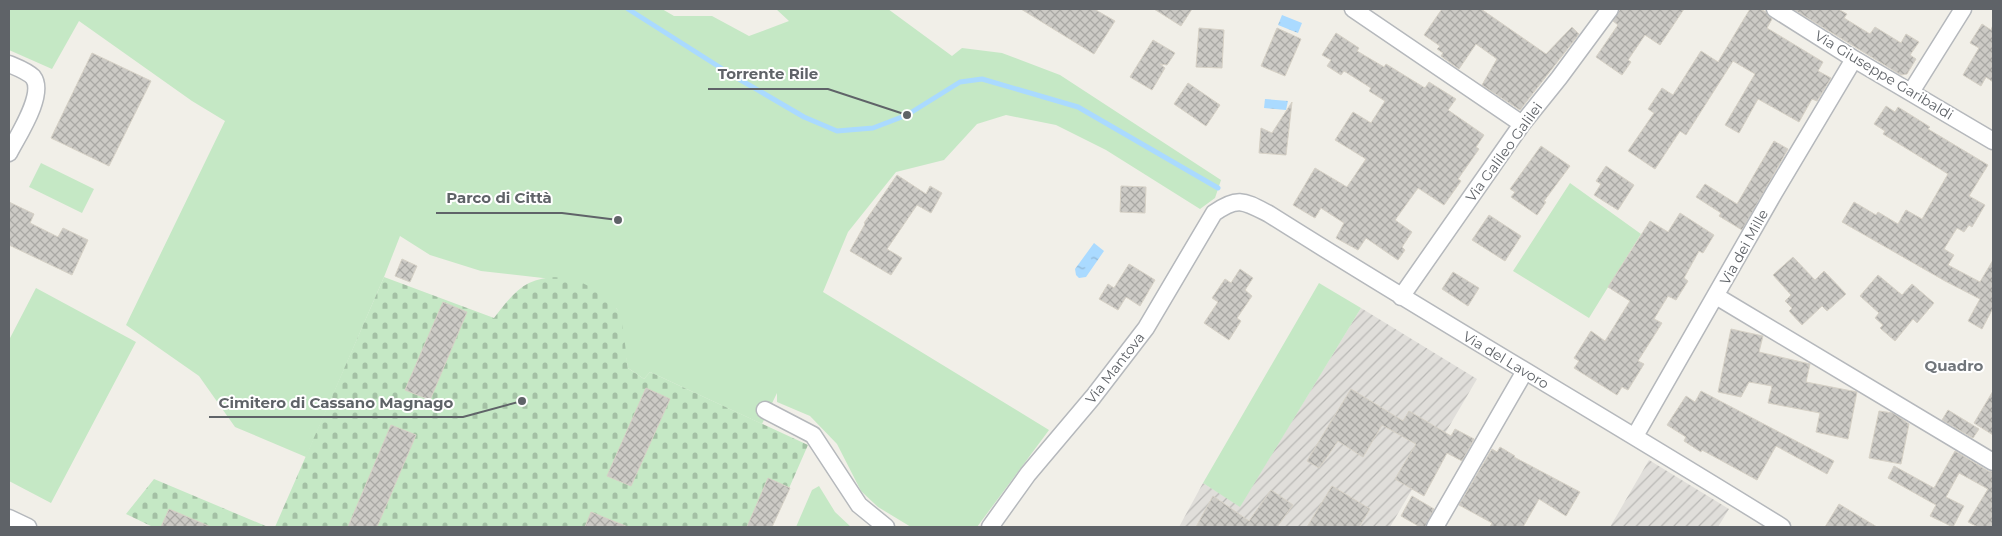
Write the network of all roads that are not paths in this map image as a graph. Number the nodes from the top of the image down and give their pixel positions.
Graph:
1 (1353, 9) edge
2 (1610, 9) edge
3 (1775, 9) edge
4 (1963, 9) edge
5 (1854, 59) junction
6 (9, 64) edge
7 (1911, 92) junction
8 (1522, 124) junction
9 (1993, 141) edge
10 (9, 153) edge
11 (1228, 203) joint
12 (1716, 296) junction
13 (1401, 297) junction
14 (1525, 370) junction
15 (765, 410) dead end
16 (1635, 436) junction
17 (1993, 462) edge
18 (9, 518) edge
19 (28, 527) edge
20 (886, 527) edge
21 (990, 527) edge
22 (1435, 527) edge
23 (1782, 527) edge

1 - 8 street
2 - 8 street, Via Galileo Galilei
3 - 5 street, Via Giuseppe Garibaldi
4 - 7 street
5 - 7 street, Via Giuseppe Garibaldi
5 - 12 street, Via dei Mille
6 - 10 street
7 - 9 street, Via Giuseppe Garibaldi
8 - 13 street, Via Galileo Galilei
11 - 13 street, Via del Lavoro
11 - 21 street, Via Mantova
12 - 16 street, Via dei Mille
12 - 17 street
13 - 14 street, Via del Lavoro
14 - 16 street, Via del Lavoro
14 - 22 street
15 - 20 street
16 - 23 street, Via del Lavoro
18 - 19 street

